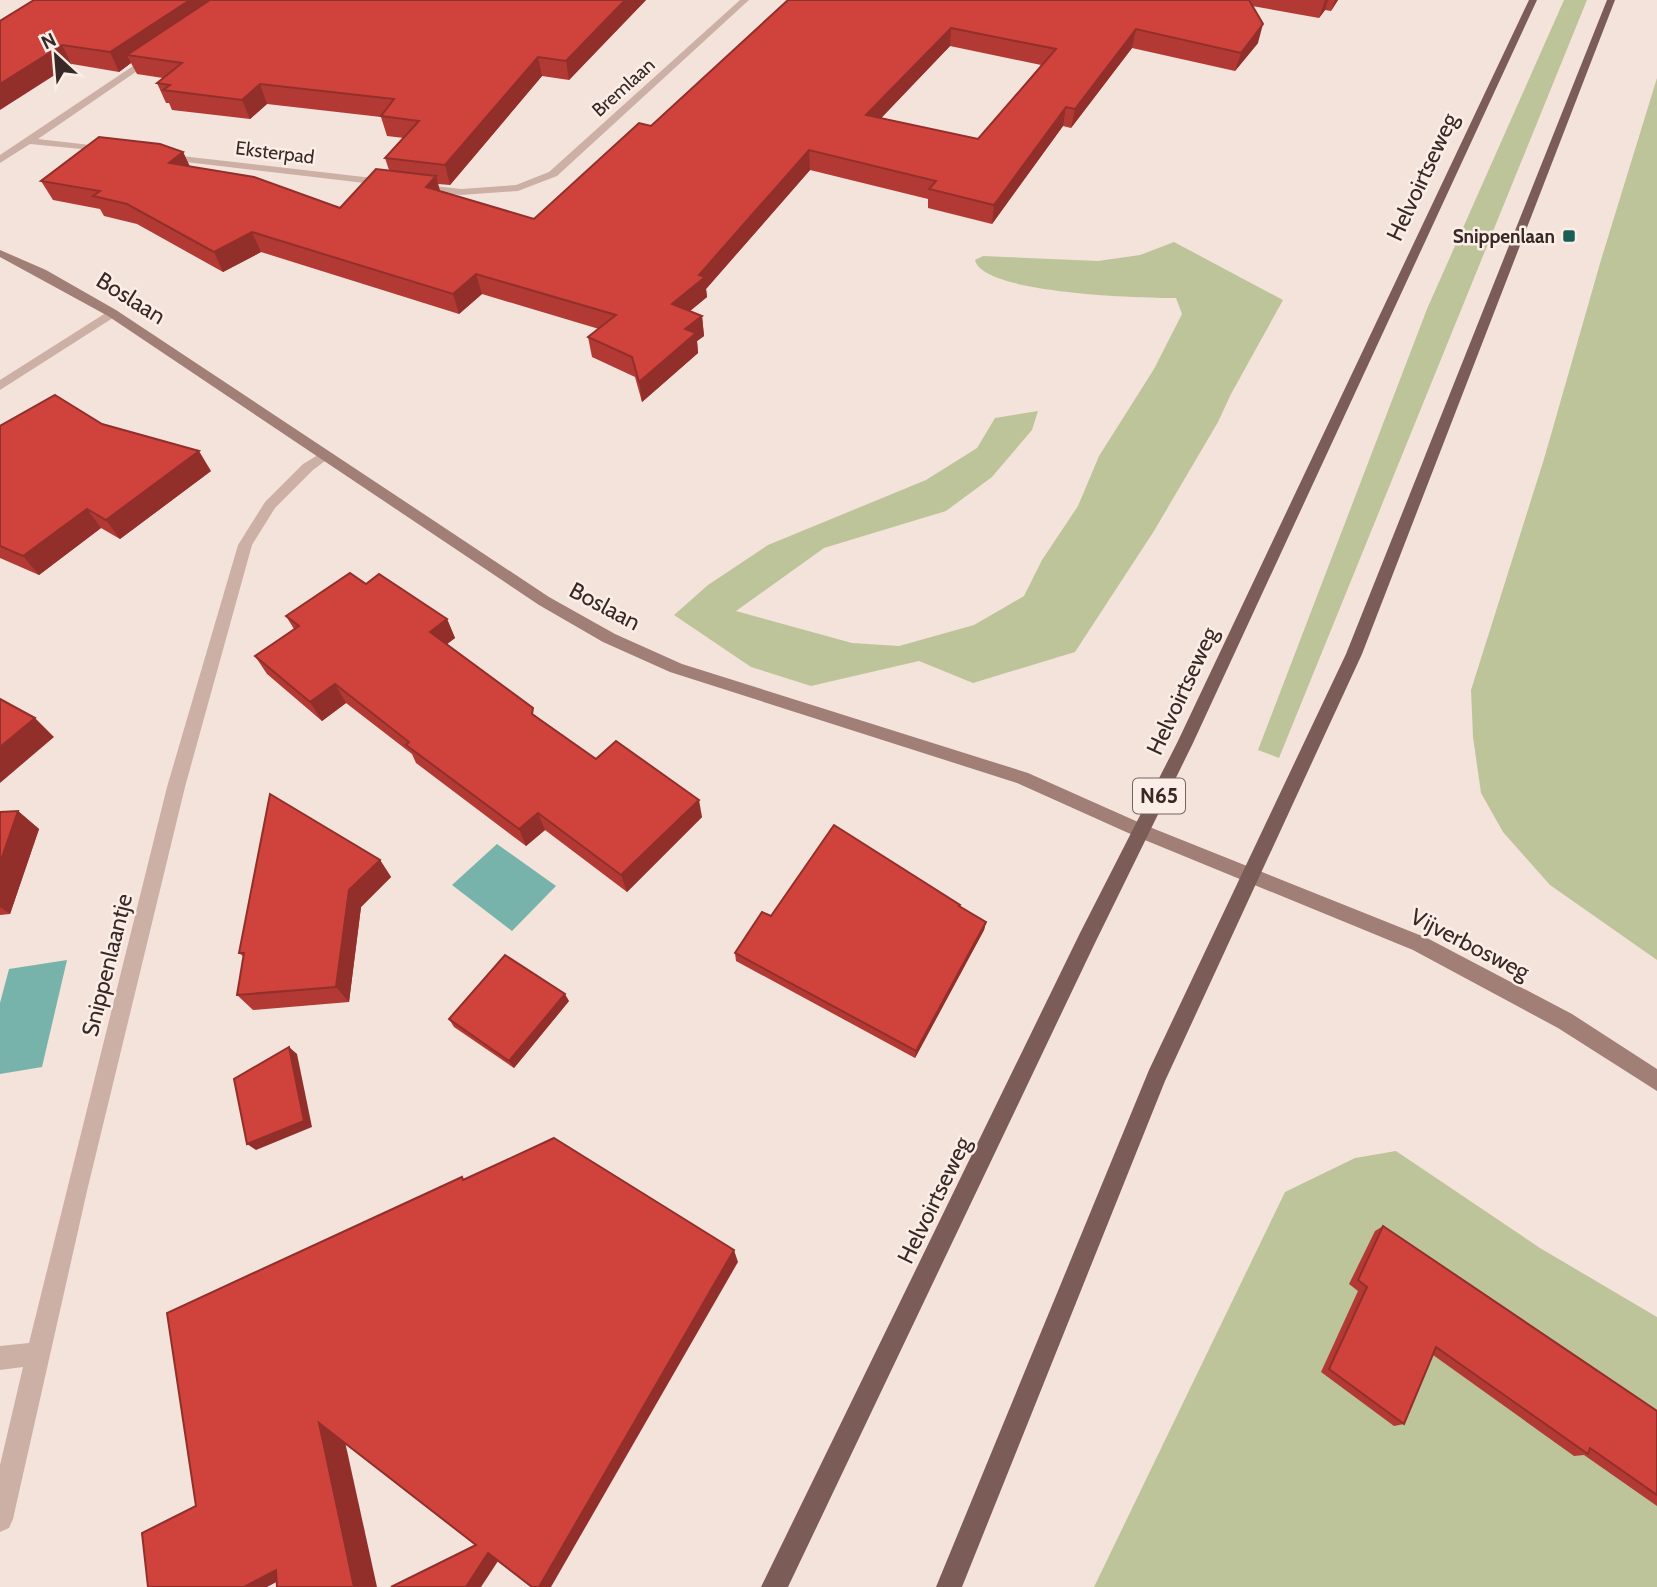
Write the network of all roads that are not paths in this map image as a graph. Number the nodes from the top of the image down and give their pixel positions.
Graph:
1 (745, 0) edge
2 (1533, 0) edge
3 (1611, 0) edge
4 (167, 47) edge
5 (28, 141) junction
6 (123, 152) edge
7 (150, 155) edge
8 (0, 160) edge
9 (518, 188) joint
10 (0, 253) edge
11 (112, 313) junction
12 (0, 386) edge
13 (326, 455) junction
14 (1141, 831) junction
15 (1250, 873) junction
16 (1657, 1081) edge
17 (40, 1353) junction
18 (0, 1358) edge
19 (0, 1519) edge
20 (774, 1587) edge
21 (949, 1587) edge

1 - 9 street, Bremlaan
2 - 14 main road, Helvoirtseweg / N65
3 - 15 main road
4 - 5 street
5 - 6 street
5 - 8 street
7 - 9 street, Eksterpad
10 - 11 main road, Boslaan
11 - 12 street
11 - 13 main road, Boslaan
13 - 14 main road, Boslaan
13 - 17 street, Snippenlaantje
14 - 15 main road, Boslaan
14 - 20 main road, Helvoirtseweg / N65
15 - 16 main road, Vijverbosweg
15 - 21 main road
17 - 18 street
17 - 19 street, Snippenlaantje

